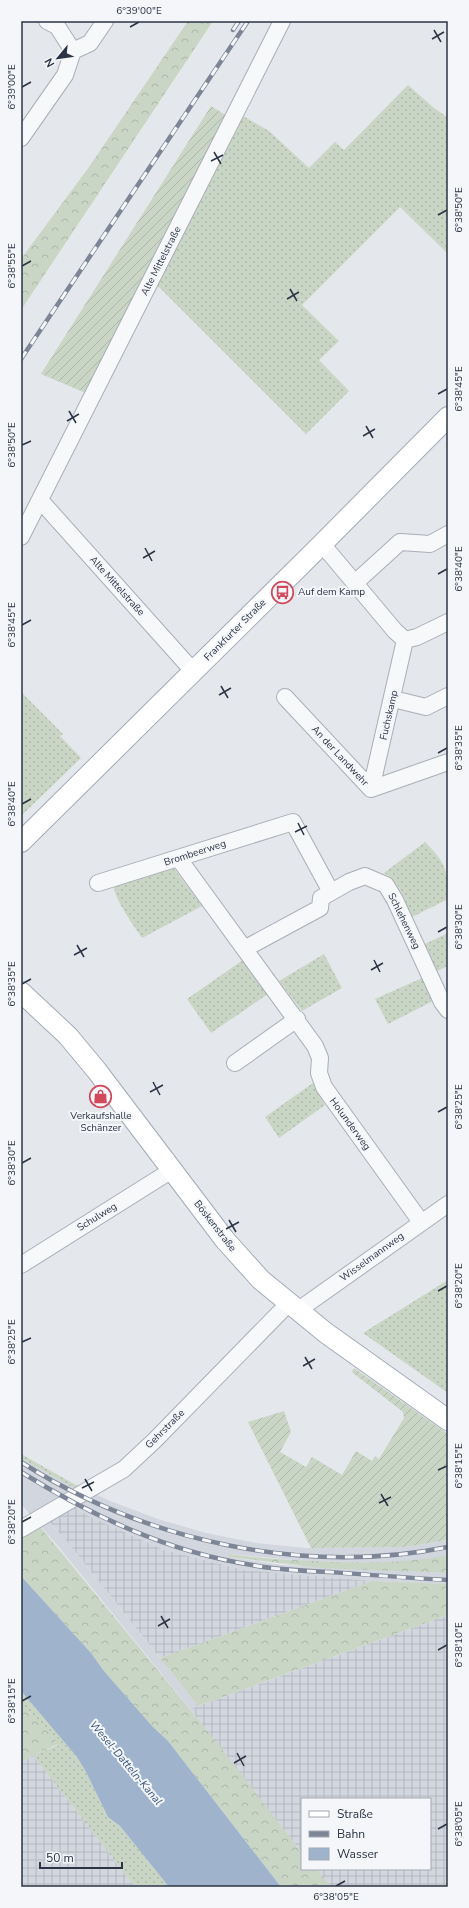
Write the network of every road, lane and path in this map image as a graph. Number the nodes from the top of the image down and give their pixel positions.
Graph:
1 (47, 21) edge
2 (106, 21) edge
3 (282, 21) edge
4 (73, 51) junction
5 (21, 138) edge
6 (448, 417) edge
7 (40, 500) junction
8 (448, 534) edge
9 (21, 537) edge
10 (322, 544) junction
11 (356, 582) junction
12 (448, 622) edge
13 (405, 640) junction
14 (194, 671) junction
15 (448, 696) edge
16 (285, 697) dead end
17 (393, 698) junction
18 (448, 762) edge
19 (371, 789) junction
20 (21, 842) edge
21 (179, 859) junction
22 (98, 883) dead end
23 (331, 892) junction
24 (246, 948) junction
25 (21, 992) edge
26 (448, 1010) edge
27 (296, 1019) junction
28 (235, 1063) dead end
29 (172, 1170) junction
30 (448, 1204) edge
31 (421, 1222) junction
32 (21, 1265) edge
33 (293, 1307) junction
34 (448, 1420) edge
35 (21, 1529) edge

1 - 4 street
2 - 4 street
3 - 7 street, Alte Mittelstraße
4 - 5 street
6 - 10 main road, Frankfurter Straße
7 - 9 street, Alte Mittelstraße
7 - 14 street, Alte Mittelstraße
8 - 11 street
10 - 11 street
10 - 14 main road, Frankfurter Straße
11 - 13 street
12 - 13 street
13 - 17 street, Fuchskamp
14 - 20 main road, Frankfurter Straße
15 - 17 street
16 - 19 street, An der Landwehr
17 - 19 street, Fuchskamp
18 - 19 street, An der Landwehr
21 - 22 street, Brombeerweg
21 - 23 street, Brombeerweg
21 - 24 street, Holunderweg
23 - 24 street, Schlehenweg
23 - 26 street, Schlehenweg
24 - 27 street, Holunderweg
25 - 29 main road, Böskenstraße
27 - 28 street
27 - 31 street, Holunderweg
29 - 32 street, Schulweg
29 - 33 main road, Böskenstraße
30 - 31 street, Wisselmannweg
31 - 33 street, Wisselmannweg
33 - 34 main road, Böskenstraße
33 - 35 street, Gehrstraße

